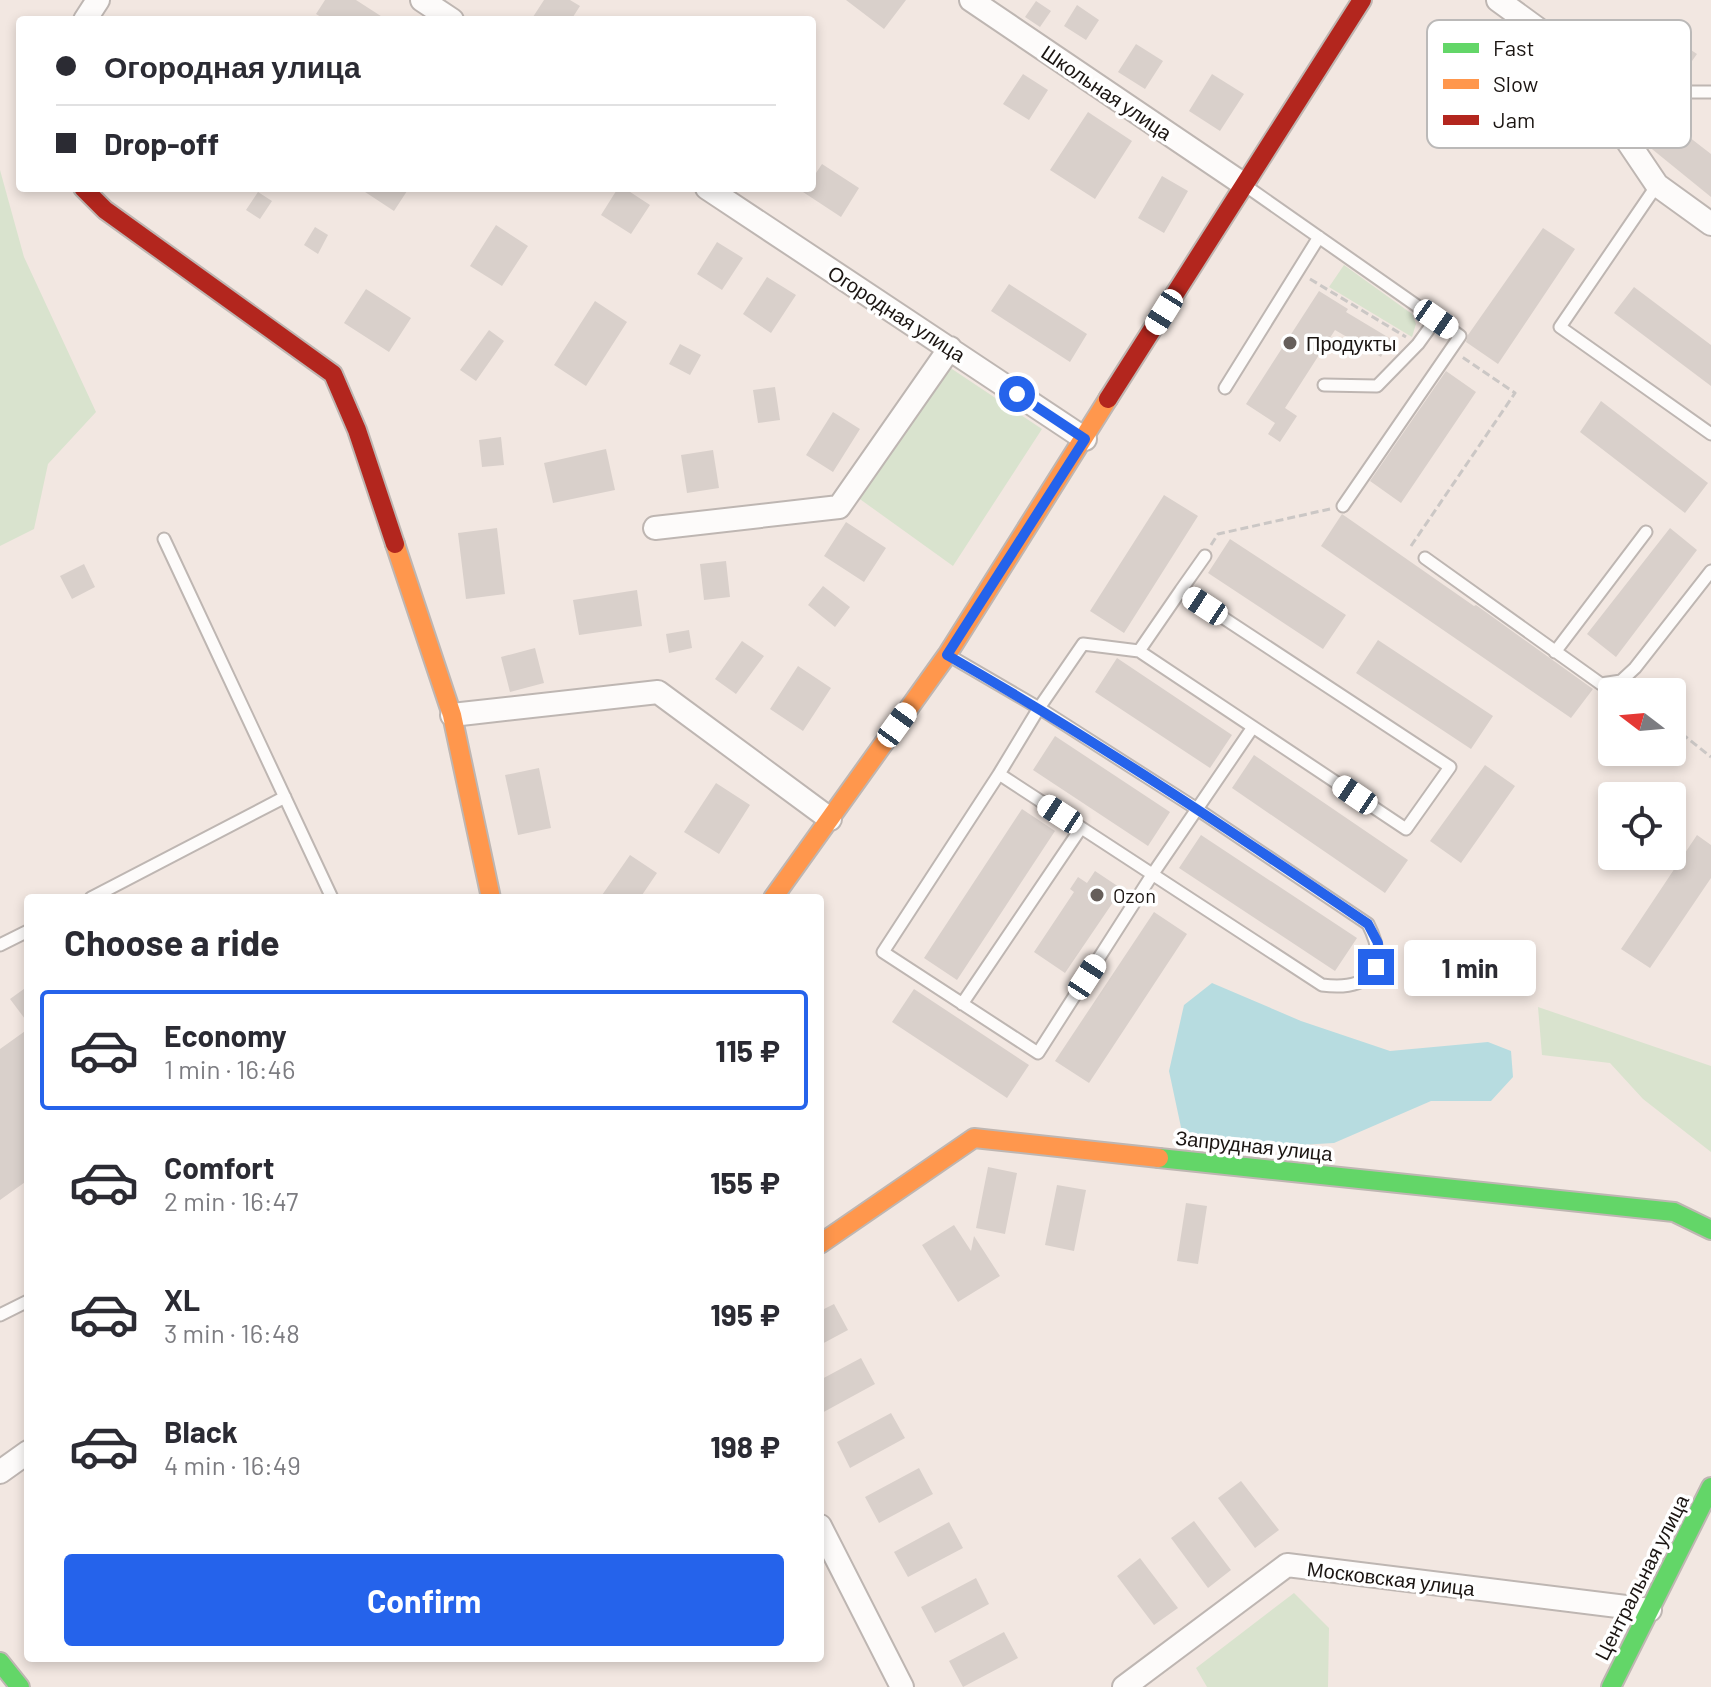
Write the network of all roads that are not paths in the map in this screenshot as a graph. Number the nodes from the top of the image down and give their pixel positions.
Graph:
1 (422, 0) edge
2 (971, 0) edge
3 (1362, 0) edge
4 (1498, 0) edge
5 (446, 16) edge
6 (1525, 20) edge
7 (1632, 148) edge
8 (1243, 184) junction
9 (1657, 185) junction
10 (87, 192) edge
11 (713, 192) edge
12 (1711, 224) edge
13 (1319, 237) junction
14 (1436, 319) junction
15 (950, 348) junction
16 (1324, 385) dead end
17 (1225, 388) dead end
18 (1711, 434) edge
19 (1085, 439) junction
20 (1343, 506) road end
21 (655, 528) dead end
22 (1646, 532) dead end
23 (164, 539) dead end
24 (1205, 556) dead end
25 (1425, 558) dead end
26 (1711, 571) edge
27 (1181, 590) junction
28 (1139, 651) junction
29 (1555, 652) junction
30 (947, 655) junction
31 (1039, 708) junction
32 (452, 715) junction
33 (1253, 727) junction
34 (999, 774) junction
35 (285, 797) junction
36 (1197, 809) junction
37 (830, 819) junction
38 (1081, 828) junction
39 (1152, 875) junction
40 (99, 894) edge
41 (330, 894) edge
42 (490, 894) edge
43 (776, 894) edge
44 (24, 933) edge
45 (0, 945) edge
46 (962, 1004) junction
47 (1711, 1230) edge
48 (824, 1241) edge
49 (24, 1303) edge
50 (0, 1315) edge
51 (24, 1455) edge
52 (0, 1472) edge
53 (1711, 1487) edge
54 (824, 1534) edge
55 (1650, 1610) junction
56 (0, 1662) edge
57 (20, 1687) edge
58 (902, 1687) edge
59 (1124, 1687) edge
60 (1611, 1687) edge

1 - 5 street
2 - 8 street, Школьная улица
3 - 8 main road
4 - 6 street
7 - 9 street
8 - 13 lane
8 - 19 main road
9 - 12 street
9 - 18 lane
10 - 32 main road
11 - 15 street, Огородная улица
13 - 14 lane
13 - 17 lane
14 - 16 lane
14 - 20 lane
15 - 19 street, Огородная улица
15 - 21 street
19 - 30 main road
22 - 29 lane
23 - 35 lane
24 - 27 lane
25 - 29 lane
26 - 29 lane
27 - 28 lane
27 - 33 lane
28 - 31 lane
28 - 33 lane
30 - 31 lane
30 - 37 main road
31 - 34 lane
31 - 36 lane
32 - 37 street
32 - 42 main road
33 - 36 lane
34 - 38 lane
34 - 46 lane
35 - 40 lane
35 - 41 lane
36 - 39 lane
36 - 39 lane
37 - 43 main road
38 - 39 lane
38 - 46 lane
39 - 46 lane
44 - 45 lane
47 - 48 main road, Запрудная улица
49 - 50 lane
51 - 52 street
53 - 55 main road, Центральная улица
54 - 58 street
55 - 59 street, Московская улица
55 - 60 main road, Центральная улица
56 - 57 main road

